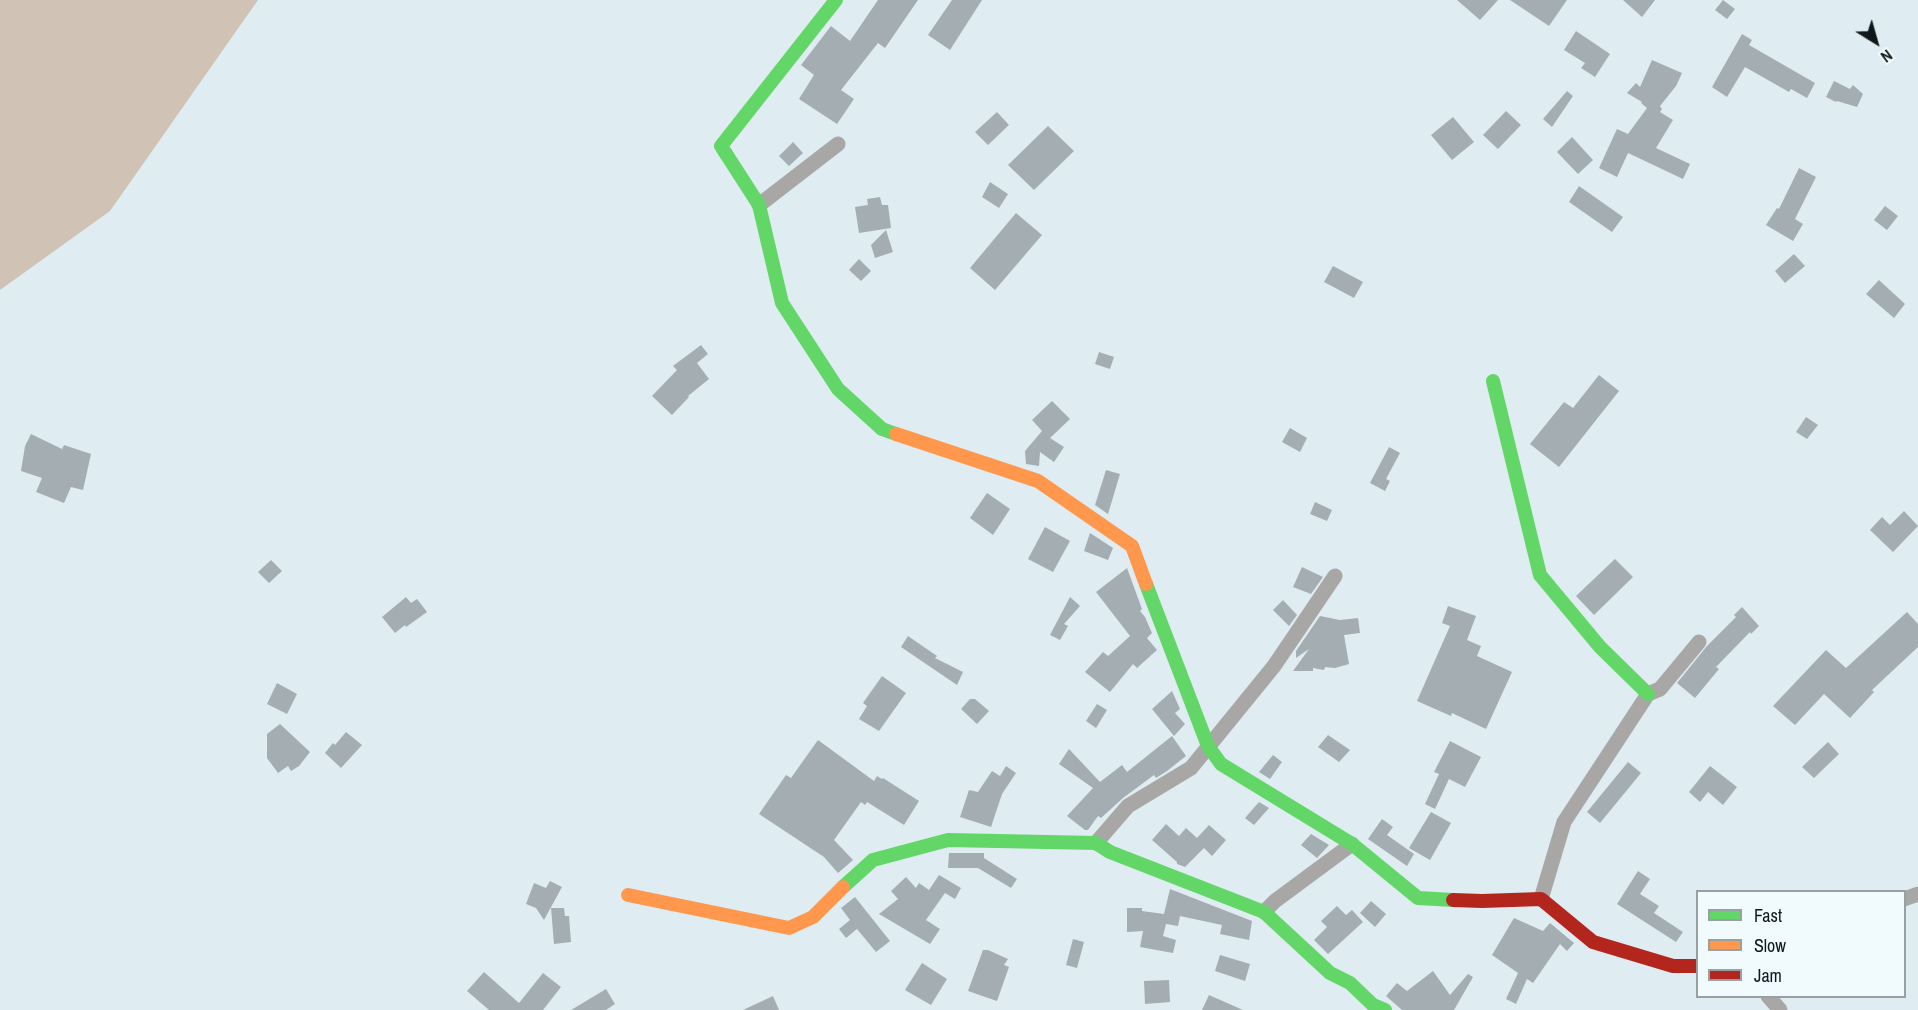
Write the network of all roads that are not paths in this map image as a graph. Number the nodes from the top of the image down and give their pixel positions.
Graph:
1 (836, 0) edge
2 (838, 144) dead end
3 (759, 205) junction
4 (1492, 381) dead end
5 (1335, 576) dead end
6 (1699, 642) dead end
7 (1648, 694) junction
8 (1209, 746) junction
9 (1096, 843) junction
10 (1352, 844) junction
11 (628, 895) dead end
12 (1541, 899) junction
13 (1264, 912) junction
14 (1696, 966) edge
15 (1770, 998) edge
16 (1385, 1010) edge
17 (1780, 1010) edge

1 - 3 street
2 - 3 street
3 - 8 street
4 - 7 street
5 - 8 street
6 - 7 street
7 - 12 street
8 - 9 street
8 - 10 street
9 - 11 street
9 - 13 street
10 - 12 street
10 - 13 street
12 - 14 street
13 - 16 street
15 - 17 street

